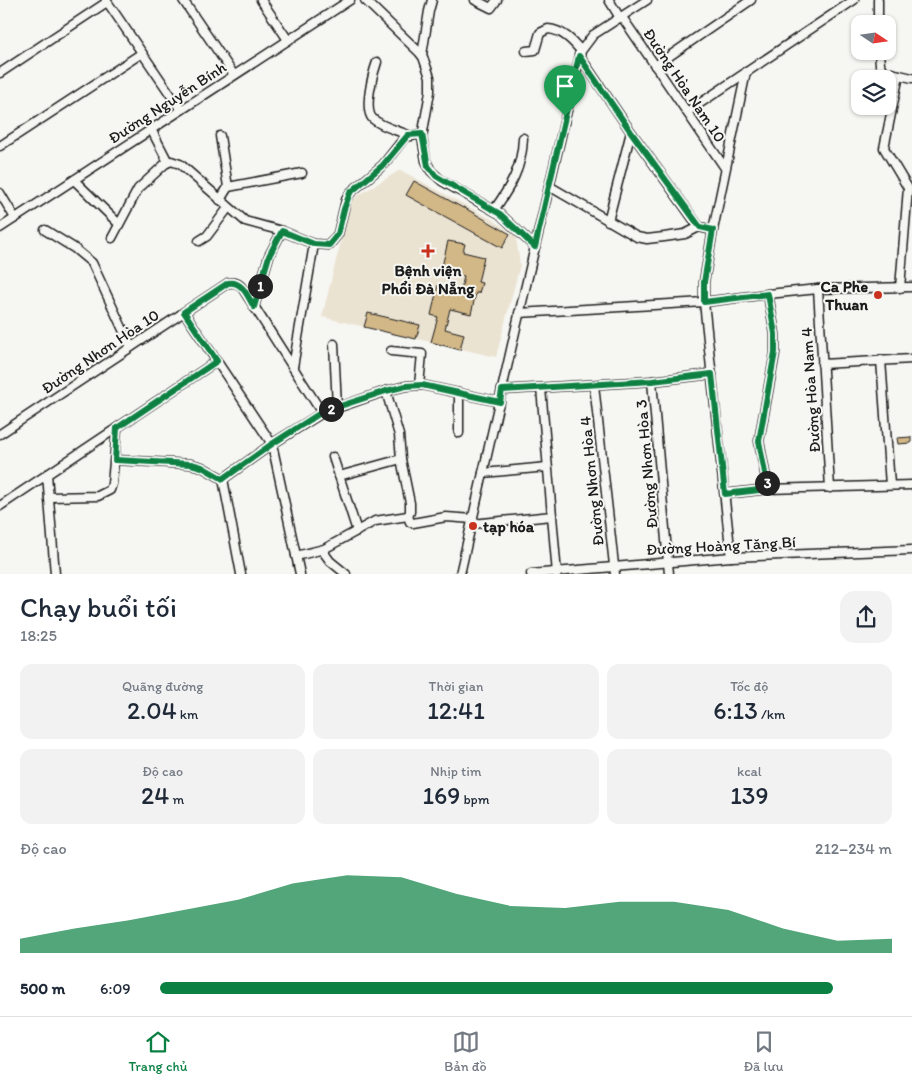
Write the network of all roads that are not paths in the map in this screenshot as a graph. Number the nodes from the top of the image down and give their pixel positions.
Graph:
1 (183, 0) edge
2 (262, 0) edge
3 (350, 0) edge
4 (365, 0) edge
5 (432, 0) edge
6 (475, 0) edge
7 (497, 0) edge
8 (609, 0) edge
9 (647, 0) edge
10 (751, 0) edge
11 (854, 0) edge
12 (878, 0) edge
13 (107, 1) edge
14 (878, 15) edge
15 (621, 18) junction
16 (288, 40) junction
17 (526, 51) dead end
18 (142, 53) junction
19 (580, 53) junction
20 (422, 55) junction
21 (880, 60) edge
22 (377, 62) dead end
23 (655, 66) junction
24 (746, 72) junction
25 (0, 73) edge
26 (234, 75) junction
27 (899, 75) junction
28 (912, 78) edge
29 (180, 110) junction
30 (687, 112) junction
31 (151, 129) junction
32 (631, 132) junction
33 (422, 134) junction
34 (408, 135) junction
35 (220, 136) dead end
36 (523, 138) dead end
37 (0, 146) edge
38 (168, 162) junction
39 (725, 168) junction
40 (302, 173) dead end
41 (74, 180) junction
42 (909, 183) edge
43 (549, 186) junction
44 (228, 187) junction
45 (0, 193) edge
46 (220, 200) junction
47 (228, 208) junction
48 (494, 210) junction
49 (15, 218) junction
50 (608, 221) junction
51 (119, 224) junction
52 (700, 227) junction
53 (0, 228) edge
54 (45, 230) dead end
55 (713, 230) junction
56 (282, 231) junction
57 (112, 238) dead end
58 (199, 241) dead end
59 (314, 244) junction
60 (535, 247) junction
61 (912, 287) edge
62 (900, 288) junction
63 (818, 290) junction
64 (768, 294) junction
65 (704, 302) junction
66 (254, 307) junction
67 (184, 312) junction
68 (519, 313) junction
69 (334, 344) dead end
70 (131, 347) junction
71 (391, 351) dead end
72 (912, 359) edge
73 (881, 360) junction
74 (217, 361) junction
75 (822, 364) junction
76 (293, 367) junction
77 (712, 374) junction
78 (652, 381) junction
79 (419, 385) junction
80 (594, 385) junction
81 (541, 388) junction
82 (502, 390) junction
83 (386, 391) junction
84 (459, 393) junction
85 (500, 402) junction
86 (337, 407) junction
87 (322, 412) junction
88 (117, 428) junction
89 (459, 433) dead end
90 (0, 434) edge
91 (272, 444) junction
92 (333, 458) dead end
93 (401, 459) junction
94 (115, 460) junction
95 (547, 467) junction
96 (483, 473) junction
97 (47, 474) junction
98 (339, 476) junction
99 (223, 479) junction
100 (912, 485) edge
101 (890, 486) junction
102 (830, 488) junction
103 (768, 489) junction
104 (725, 494) junction
105 (49, 497) junction
106 (0, 506) edge
107 (408, 516) junction
108 (552, 516) junction
109 (472, 522) junction
110 (357, 531) junction
111 (322, 550) junction
112 (912, 550) edge
113 (296, 556) junction
114 (731, 557) junction
115 (669, 561) junction
116 (615, 570) edge
117 (557, 573) edge
118 (55, 574) edge
119 (241, 574) edge
120 (300, 574) edge
121 (346, 574) edge
122 (460, 574) edge
123 (531, 574) edge
124 (669, 574) edge

1 - 26 street
2 - 16 street
3 - 16 street, Đường Nguyễn Bính
4 - 20 street
5 - 20 street
6 - 7 street
8 - 15 street, Đường Hòa Nam 10
9 - 15 street
10 - 23 street
11 - 24 street
12 - 14 street
13 - 18 street
13 - 25 street
15 - 19 street
15 - 23 street, Đường Hòa Nam 10
16 - 26 street, Đường Nguyễn Bính
17 - 19 street
18 - 29 street
18 - 37 street
19 - 32 street
19 - 43 street
20 - 33 street
21 - 27 street
22 - 34 street
23 - 30 street, Đường Hòa Nam 10
24 - 30 street
24 - 39 street
26 - 29 street, Đường Nguyễn Bính
27 - 28 street
27 - 42 street
29 - 31 street, Đường Nguyễn Bính
30 - 39 street, Đường Hòa Nam 10
31 - 38 street
31 - 41 street, Đường Nguyễn Bính
32 - 50 street
32 - 52 street
33 - 34 street
33 - 48 street
34 - 59 street
35 - 44 street
36 - 48 street
38 - 46 street
38 - 51 street
39 - 55 street
40 - 44 street
41 - 49 street, Đường Nguyễn Bính
41 - 51 street
42 - 62 street
43 - 50 street
43 - 60 street
44 - 46 street
45 - 49 street
46 - 47 street
47 - 56 street
47 - 58 street
48 - 60 street
49 - 53 street, Đường Nguyễn Bính
50 - 52 street
51 - 57 street
52 - 55 street
54 - 70 street
55 - 65 street
56 - 59 street
56 - 66 street
59 - 76 street
60 - 68 street
61 - 62 street
62 - 63 street
63 - 64 street
63 - 75 street, Đường Hòa Nam 4
64 - 65 street
64 - 103 street
65 - 68 street
65 - 77 street
66 - 67 street, Đường Nhơn Hòa 10
66 - 76 street, Đường Nhơn Hòa 10
67 - 70 street, Đường Nhơn Hòa 10
67 - 74 street
68 - 82 street
69 - 86 street
70 - 90 street, Đường Nhơn Hòa 10
71 - 79 street
72 - 73 street
73 - 75 street
73 - 101 street
74 - 88 street
74 - 91 street
75 - 102 street, Đường Hòa Nam 4
76 - 87 street, Đường Nhơn Hòa 10
77 - 78 street
77 - 104 street
78 - 80 street
78 - 115 street, Đường Nhơn Hòa 3
79 - 83 street
79 - 84 street
80 - 81 street
80 - 116 street, Đường Nhơn Hòa 4
81 - 82 street
81 - 95 street
82 - 85 street
83 - 86 street
83 - 93 street
84 - 85 street
84 - 89 street
85 - 96 street
86 - 87 street
87 - 91 street
88 - 94 street
88 - 97 street
91 - 99 street
91 - 113 street
92 - 98 street
93 - 98 street
93 - 107 street
94 - 99 street
94 - 105 street
95 - 96 street
95 - 108 street
96 - 109 street
97 - 105 street
97 - 106 street
98 - 110 street
99 - 119 street
100 - 101 street
101 - 102 street
102 - 103 street
103 - 104 street
104 - 114 street
105 - 118 street
107 - 109 street
107 - 110 street
108 - 109 street
108 - 117 street
109 - 122 street
110 - 111 street
111 - 113 street
111 - 121 street
112 - 114 street, Đường Hoàng Tăng Bí
113 - 120 street
114 - 115 street, Đường Hoàng Tăng Bí
115 - 116 street, Đường Hoàng Tăng Bí
115 - 124 street, Đường Nhơn Hòa 3
116 - 117 street, Đường Hoàng Tăng Bí
117 - 123 street, Đường Hoàng Tăng Bí

